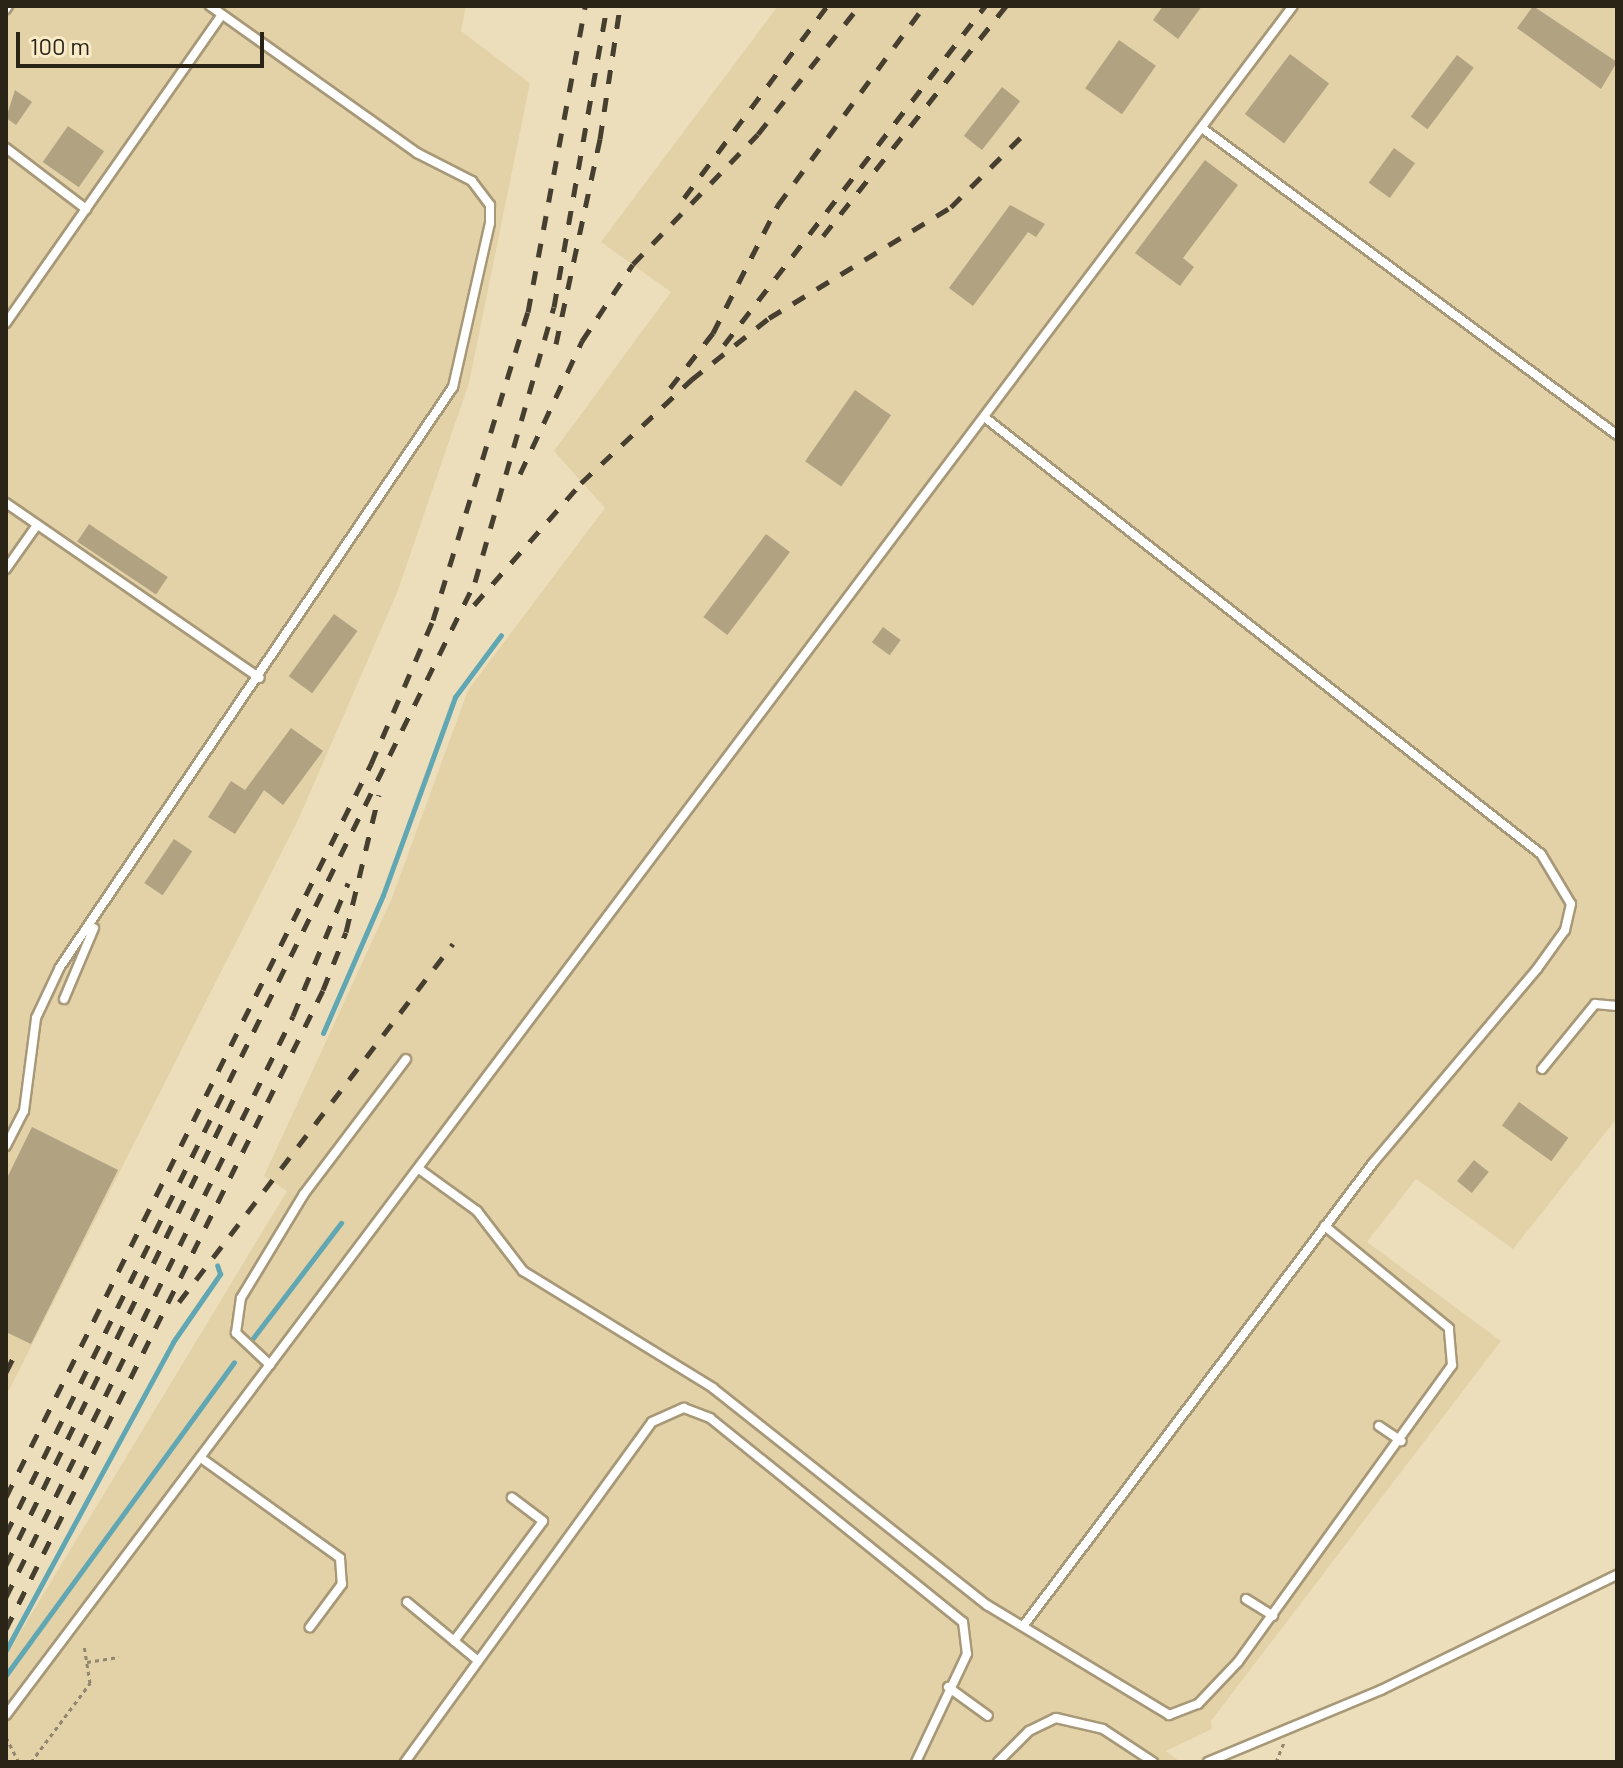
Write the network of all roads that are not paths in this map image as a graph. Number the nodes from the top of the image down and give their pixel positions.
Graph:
1 (210, 6) edge
2 (1293, 6) edge
3 (222, 15) junction
4 (1202, 128) junction
5 (6, 148) edge
6 (86, 209) junction
7 (6, 323) edge
8 (988, 420) junction
9 (1617, 435) edge
10 (6, 503) edge
11 (37, 525) junction
12 (6, 569) edge
13 (260, 678) junction
14 (99, 916) junction
15 (64, 999) dead end
16 (1617, 1006) edge
17 (406, 1059) dead end
18 (1542, 1069) dead end
19 (6, 1146) edge
20 (419, 1169) junction
21 (1325, 1226) junction
22 (270, 1365) junction
23 (1379, 1426) dead end
24 (1401, 1441) junction
25 (201, 1458) junction
26 (512, 1498) dead end
27 (1617, 1575) edge
28 (1246, 1599) dead end
29 (407, 1602) dead end
30 (1273, 1616) junction
31 (1024, 1625) junction
32 (310, 1627) dead end
33 (454, 1641) junction
34 (477, 1660) junction
35 (948, 1687) junction
36 (6, 1715) edge
37 (988, 1716) dead end
38 (405, 1762) edge
39 (916, 1762) edge
40 (998, 1762) edge
41 (1153, 1762) edge
42 (1208, 1762) edge

1 - 3 lane
2 - 4 lane
3 - 6 lane
3 - 13 lane
4 - 8 lane
4 - 9 lane
5 - 6 lane
6 - 7 lane
8 - 20 lane
8 - 21 lane
10 - 11 lane
11 - 12 lane
11 - 13 lane
13 - 14 lane
14 - 15 lane
14 - 19 lane
16 - 18 lane
17 - 22 lane
20 - 22 lane
20 - 31 lane
21 - 24 lane
21 - 31 lane
22 - 25 lane
23 - 24 lane
24 - 30 lane
25 - 32 lane
25 - 36 lane
26 - 33 lane
27 - 42 lane
28 - 30 lane
29 - 33 lane
30 - 31 lane
33 - 34 lane
34 - 35 lane
34 - 38 lane
35 - 37 lane
35 - 39 lane
40 - 41 lane

